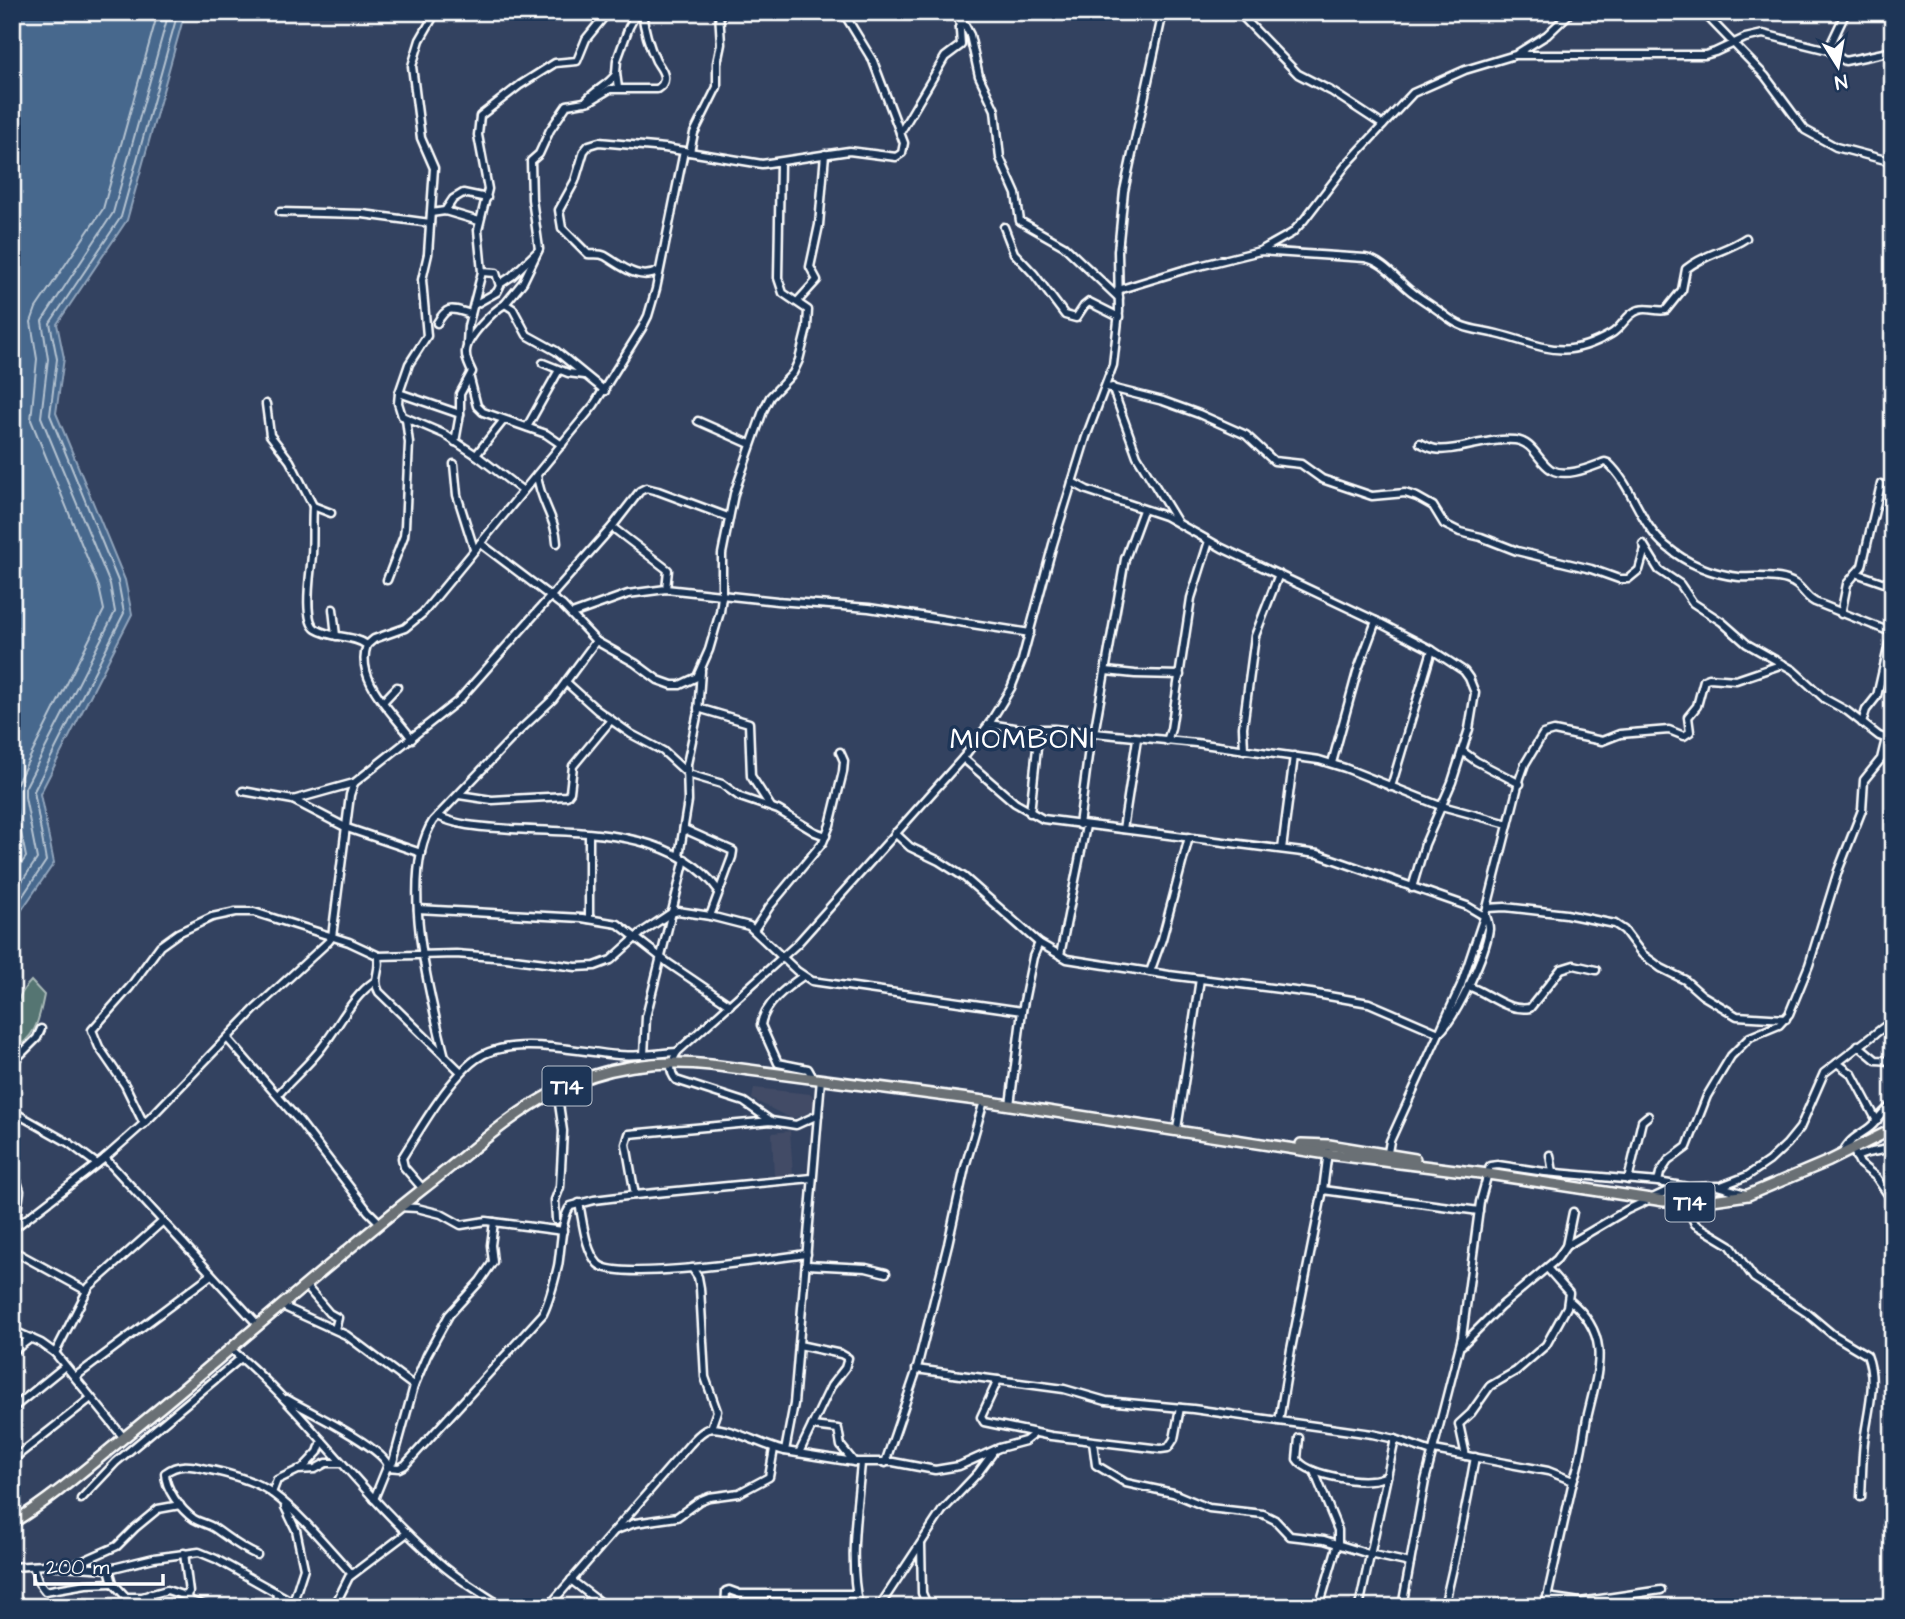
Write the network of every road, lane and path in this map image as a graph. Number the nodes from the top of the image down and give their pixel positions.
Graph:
1 (436, 12) edge
2 (596, 12) edge
3 (608, 12) edge
4 (640, 12) edge
5 (719, 12) edge
6 (842, 12) edge
7 (958, 12) edge
8 (1163, 12) edge
9 (1238, 12) edge
10 (1571, 12) edge
11 (1703, 12) edge
12 (1846, 12) edge
13 (599, 23) junction
14 (1735, 43) junction
15 (1828, 50) junction
16 (1893, 51) edge
17 (1516, 55) junction
18 (616, 75) junction
19 (618, 88) junction
20 (585, 102) junction
21 (1383, 125) junction
22 (900, 133) junction
23 (687, 152) junction
24 (825, 154) junction
25 (779, 162) junction
26 (1893, 162) edge
27 (487, 198) junction
28 (445, 211) junction
29 (280, 212) dead end
30 (431, 213) junction
31 (479, 221) junction
32 (430, 223) junction
33 (1004, 228) dead end
34 (1746, 238) dead end
35 (539, 249) junction
36 (1260, 251) junction
37 (660, 271) junction
38 (482, 272) junction
39 (500, 284) junction
40 (1118, 295) junction
41 (797, 302) junction
42 (505, 304) junction
43 (474, 305) junction
44 (471, 314) junction
45 (1119, 317) junction
46 (438, 323) dead end
47 (467, 344) junction
48 (543, 363) dead end
49 (559, 370) junction
50 (586, 376) junction
51 (470, 379) junction
52 (1110, 387) junction
53 (605, 391) junction
54 (398, 393) junction
55 (266, 404) dead end
56 (460, 414) junction
57 (406, 419) junction
58 (503, 421) junction
59 (698, 421) dead end
60 (527, 428) junction
61 (455, 442) junction
62 (1420, 443) dead end
63 (562, 444) junction
64 (750, 444) junction
65 (476, 455) junction
66 (454, 464) dead end
67 (537, 475) junction
68 (1072, 482) junction
69 (1881, 484) dead end
70 (523, 491) junction
71 (313, 506) junction
72 (1143, 510) junction
73 (331, 513) dead end
74 (728, 517) junction
75 (1179, 524) junction
76 (612, 527) junction
77 (1209, 541) junction
78 (480, 543) junction
79 (557, 543) dead end
80 (474, 549) junction
81 (1856, 573) junction
82 (1279, 574) junction
83 (387, 580) dead end
84 (1893, 586) edge
85 (666, 589) junction
86 (722, 596) junction
87 (550, 597) junction
88 (333, 609) dead end
89 (572, 614) junction
90 (1841, 614) junction
91 (1376, 621) junction
92 (1030, 633) junction
93 (1893, 633) edge
94 (335, 636) junction
95 (596, 641) junction
96 (1893, 643) edge
97 (367, 645) junction
98 (1432, 650) junction
99 (1783, 664) junction
100 (701, 671) junction
101 (1106, 671) junction
102 (1180, 675) junction
103 (566, 682) junction
104 (397, 687) dead end
105 (383, 702) junction
106 (698, 708) junction
107 (611, 720) junction
108 (1862, 723) junction
109 (989, 724) junction
110 (1039, 729) junction
111 (1093, 733) junction
112 (412, 738) junction
113 (1137, 739) junction
114 (1167, 740) junction
115 (1889, 740) edge
116 (1244, 750) junction
117 (1462, 751) junction
118 (840, 752) dead end
119 (1294, 756) junction
120 (963, 758) junction
121 (1332, 763) junction
122 (688, 774) junction
123 (354, 783) junction
124 (1520, 784) junction
125 (1391, 786) junction
126 (243, 791) dead end
127 (459, 795) junction
128 (293, 800) junction
129 (1442, 806) junction
130 (771, 807) junction
131 (1030, 813) junction
132 (438, 816) junction
133 (1508, 824) junction
134 (1083, 825) junction
135 (347, 828) junction
136 (684, 829) junction
137 (1123, 829) junction
138 (895, 833) junction
139 (589, 835) junction
140 (825, 836) junction
141 (1189, 837) junction
142 (1282, 849) junction
143 (421, 853) junction
144 (682, 858) junction
145 (1412, 888) junction
146 (719, 891) junction
147 (418, 909) junction
148 (671, 912) junction
149 (1485, 912) junction
150 (710, 916) junction
151 (589, 919) junction
152 (754, 930) junction
153 (332, 937) junction
154 (634, 938) junction
155 (1039, 943) junction
156 (424, 955) junction
157 (1060, 955) junction
158 (378, 956) junction
159 (662, 957) junction
160 (783, 959) junction
161 (1596, 970) dead end
162 (1150, 972) junction
163 (803, 976) junction
164 (1200, 979) junction
165 (375, 981) junction
166 (1468, 986) junction
167 (730, 1005) junction
168 (1022, 1010) junction
169 (1786, 1019) junction
170 (1893, 1020) edge
171 (41, 1029) dead end
172 (1439, 1033) junction
173 (228, 1039) junction
174 (1858, 1045) junction
175 (677, 1052) junction
176 (644, 1053) junction
177 (445, 1057) junction
178 (1893, 1061) edge
179 (12, 1062) edge
180 (671, 1063) junction
181 (1838, 1063) junction
182 (646, 1064) junction
183 (461, 1072) junction
184 (817, 1079) junction
185 (557, 1090) junction
186 (278, 1095) junction
187 (984, 1101) junction
188 (1010, 1105) junction
189 (1893, 1105) edge
190 (12, 1111) edge
191 (817, 1115) junction
192 (1648, 1116) dead end
193 (771, 1121) junction
194 (1877, 1121) junction
195 (144, 1124) junction
196 (1177, 1129) junction
197 (1893, 1129) edge
198 (1328, 1149) junction
199 (1893, 1149) edge
200 (1854, 1153) junction
201 (1842, 1154) junction
202 (1550, 1155) dead end
203 (105, 1158) junction
204 (1387, 1158) junction
205 (97, 1164) junction
206 (1545, 1172) junction
207 (1553, 1172) junction
208 (15, 1174) dead end
209 (1488, 1174) junction
210 (812, 1178) junction
211 (1524, 1180) junction
212 (1628, 1180) junction
213 (1658, 1182) junction
214 (1678, 1186) junction
215 (1718, 1186) junction
216 (423, 1189) junction
217 (1323, 1190) junction
218 (635, 1195) junction
219 (1748, 1195) junction
220 (1649, 1200) junction
221 (1690, 1202) junction
222 (1893, 1202) edge
223 (579, 1203) junction
224 (399, 1207) junction
225 (1479, 1211) junction
226 (1573, 1212) dead end
227 (565, 1215) junction
228 (556, 1220) junction
229 (163, 1222) junction
230 (494, 1222) junction
231 (380, 1223) junction
232 (14, 1229) edge
233 (549, 1229) junction
234 (563, 1231) junction
235 (1566, 1246) junction
236 (12, 1250) edge
237 (807, 1254) junction
238 (807, 1265) junction
239 (692, 1268) junction
240 (1548, 1269) junction
241 (886, 1273) dead end
242 (211, 1275) junction
243 (306, 1286) junction
244 (87, 1291) junction
245 (1569, 1300) junction
246 (282, 1306) junction
247 (260, 1326) junction
248 (335, 1329) junction
249 (12, 1330) edge
250 (30, 1338) junction
251 (799, 1345) junction
252 (1460, 1348) junction
253 (232, 1350) junction
254 (12, 1352) edge
255 (55, 1353) junction
256 (241, 1357) junction
257 (65, 1366) junction
258 (916, 1369) junction
259 (75, 1377) junction
260 (998, 1380) junction
261 (414, 1386) junction
262 (91, 1398) junction
263 (286, 1399) junction
264 (1180, 1408) junction
265 (12, 1409) edge
266 (1279, 1421) junction
267 (811, 1426) junction
268 (711, 1428) junction
269 (1034, 1434) junction
270 (124, 1438) junction
271 (1299, 1438) dead end
272 (1395, 1439) junction
273 (322, 1441) junction
274 (1093, 1442) junction
275 (774, 1449) junction
276 (994, 1450) junction
277 (785, 1451) junction
278 (1433, 1451) junction
279 (799, 1453) junction
280 (1466, 1456) junction
281 (1475, 1457) junction
282 (12, 1460) edge
283 (857, 1462) junction
284 (341, 1463) junction
285 (885, 1463) junction
286 (388, 1466) junction
287 (302, 1469) junction
288 (1314, 1471) junction
289 (1387, 1476) junction
290 (1573, 1481) junction
291 (272, 1493) junction
292 (1861, 1497) dead end
293 (81, 1499) dead end
294 (374, 1499) junction
295 (282, 1502) junction
296 (180, 1505) junction
297 (12, 1523) edge
298 (614, 1531) junction
299 (407, 1533) junction
300 (922, 1542) junction
301 (1338, 1544) junction
302 (184, 1553) junction
303 (1369, 1554) junction
304 (257, 1555) dead end
305 (1410, 1563) junction
306 (33, 1566) junction
307 (12, 1567) edge
308 (69, 1567) junction
309 (20, 1568) junction
310 (109, 1569) junction
311 (12, 1573) edge
312 (352, 1574) junction
313 (571, 1580) junction
314 (113, 1583) junction
315 (1661, 1590) dead end
316 (277, 1593) junction
317 (149, 1594) junction
318 (856, 1594) junction
319 (1547, 1597) junction
320 (188, 1598) junction
321 (293, 1602) junction
322 (143, 1607) edge
323 (170, 1607) edge
324 (209, 1607) edge
325 (276, 1607) edge
326 (302, 1607) edge
327 (334, 1607) edge
328 (493, 1607) edge
329 (502, 1607) edge
330 (548, 1607) edge
331 (606, 1607) edge
332 (725, 1607) edge
333 (859, 1607) edge
334 (879, 1607) edge
335 (928, 1607) edge
336 (1319, 1607) edge
337 (1359, 1607) edge
338 (1402, 1607) edge
339 (1444, 1607) edge
340 (1545, 1607) edge

1 - 30 street
2 - 13 street
3 - 13 street
4 - 18 street
4 - 19 street
5 - 23 street
6 - 22 street
7 - 22 street
7 - 40 street
8 - 40 street
9 - 21 street
10 - 17 street
11 - 14 street
12 - 15 street
13 - 27 street
14 - 15 street
14 - 17 street
14 - 26 street
15 - 16 street
17 - 21 street
18 - 19 street
18 - 20 street
19 - 20 street
20 - 35 street
21 - 36 street
22 - 24 street
23 - 25 street
23 - 37 street
23 - 37 street
24 - 25 street
24 - 41 street
25 - 41 street
27 - 28 street
27 - 31 street
28 - 30 street
28 - 31 street
29 - 32 street
30 - 32 street
31 - 38 street
32 - 54 street
33 - 45 street
34 - 36 street
35 - 39 street
35 - 42 street
36 - 40 street
37 - 53 street
38 - 39 street
38 - 43 street
39 - 43 street
40 - 45 street
41 - 64 street
42 - 47 street
42 - 50 street
43 - 44 street
44 - 46 street
44 - 47 street
45 - 52 street
47 - 51 street
48 - 49 street
49 - 50 street
49 - 60 street
50 - 53 street
51 - 56 street
51 - 58 street
52 - 68 street
52 - 75 street
52 - 99 street
53 - 63 street
54 - 56 street
54 - 57 street
55 - 71 street
56 - 61 street
57 - 61 street
57 - 83 street
58 - 60 street
58 - 65 street
59 - 64 street
60 - 63 street
61 - 65 street
62 - 90 street
63 - 67 street
64 - 74 street
65 - 70 street
66 - 80 street
67 - 70 street
67 - 79 street
68 - 72 street
68 - 92 street
69 - 81 street
70 - 78 street
71 - 73 street
71 - 94 street
72 - 75 street
72 - 101 street
74 - 76 street
74 - 86 street
75 - 77 street
76 - 85 street
76 - 87 street
77 - 82 street
77 - 102 street
78 - 80 street
78 - 87 street
80 - 97 street
81 - 84 street
81 - 90 street
82 - 91 street
82 - 116 street
85 - 86 street
85 - 89 street
86 - 92 street
86 - 100 street
87 - 89 street
87 - 112 street
88 - 94 street
89 - 95 street
90 - 93 street
91 - 98 street
91 - 121 street
92 - 109 street
94 - 97 street
95 - 100 street
95 - 103 street
96 - 108 street
97 - 105 street
98 - 117 street
98 - 125 street
99 - 108 street
99 - 124 street
100 - 106 street
101 - 102 street
101 - 111 street
102 - 114 street
103 - 107 street
103 - 127 street
104 - 105 street
105 - 112 street
106 - 122 street
106 - 130 street
107 - 122 street
107 - 127 street
108 - 115 street
109 - 110 street
109 - 120 street
110 - 111 street
110 - 131 street
111 - 113 street
111 - 134 street
112 - 123 street
113 - 114 street
113 - 137 street
114 - 116 street
115 - 169 street
116 - 119 street
117 - 124 street
117 - 129 street
118 - 140 street
119 - 121 street
119 - 142 street
120 - 131 street
120 - 138 street
121 - 125 street
122 - 130 street
122 - 136 street
123 - 128 street
123 - 135 street
124 - 133 street
125 - 129 street
126 - 128 street
127 - 132 street
128 - 135 street
129 - 133 street
129 - 145 street
130 - 140 street
131 - 134 street
132 - 139 street
132 - 143 street
133 - 149 street
134 - 137 street
134 - 157 street
135 - 143 street
135 - 153 street
136 - 144 street
136 - 146 street
137 - 141 street
138 - 155 street
138 - 160 street
139 - 144 street
139 - 151 street
140 - 152 street
141 - 142 street
141 - 162 street
142 - 145 street
143 - 147 street
144 - 146 street
144 - 148 street
145 - 149 street
146 - 150 street
147 - 151 street
147 - 156 street
148 - 150 street
148 - 154 street
148 - 159 street
149 - 166 street
149 - 169 street
149 - 172 street
150 - 152 street
151 - 154 street
152 - 160 street
153 - 158 street
153 - 173 street
153 - 195 street
154 - 156 street
154 - 159 street
155 - 157 street
155 - 168 street
156 - 158 street
156 - 177 street
157 - 162 street
158 - 165 street
159 - 167 street
159 - 176 street
160 - 163 street
160 - 167 street
161 - 166 street
162 - 164 street
163 - 168 street
163 - 184 street
164 - 172 street
164 - 196 street
165 - 177 street
165 - 186 street
166 - 172 street
167 - 175 street
168 - 188 street
169 - 213 street
170 - 174 street
171 - 179 street
172 - 204 street
173 - 186 street
173 - 195 street
174 - 178 street
174 - 181 street
175 - 176 street
175 - 180 street
176 - 182 street
176 - 183 street
177 - 183 street
180 - 182 highway, T14
180 - 184 highway, T14
180 - 193 street
181 - 194 street
181 - 215 street
182 - 185 highway, T14
183 - 216 street
184 - 187 highway, T14
184 - 191 street
185 - 216 highway, T14
185 - 228 street
186 - 231 street
187 - 188 highway, T14
187 - 258 street
188 - 196 highway, T14
189 - 194 street
190 - 205 street
191 - 193 street
191 - 210 street
192 - 212 street
193 - 218 street
194 - 201 street
195 - 203 street
196 - 198 highway, T14
197 - 200 highway, T14
198 - 204 highway, T14
198 - 217 street
199 - 200 street
200 - 201 highway, T14
200 - 222 street
201 - 219 highway, T14
202 - 207 street
203 - 205 street
203 - 229 street
204 - 209 highway, T14
205 - 232 street
206 - 207 street
206 - 209 street
206 - 211 street
207 - 212 street
208 - 232 street
209 - 211 highway, T14
209 - 225 street
210 - 218 street
210 - 237 street
211 - 220 highway, T14
212 - 213 street
213 - 214 street
214 - 215 street
214 - 220 street
215 - 219 street
216 - 224 highway, T14
217 - 225 street
217 - 266 street
218 - 223 street
219 - 221 highway, T14
220 - 221 highway, T14
220 - 235 street
221 - 292 street
223 - 227 street
223 - 239 street
224 - 230 street
224 - 231 highway, T14
225 - 252 street
226 - 235 street
227 - 228 street
227 - 234 street
228 - 233 street
229 - 242 street
229 - 244 street
230 - 233 street
230 - 261 street
231 - 243 highway, T14
233 - 234 street
234 - 286 street
235 - 240 street
236 - 244 street
237 - 238 street
237 - 239 street
238 - 241 street
238 - 251 street
239 - 268 street
240 - 245 street
240 - 252 street
242 - 247 street
242 - 259 street
243 - 246 highway, T14
243 - 248 street
244 - 255 street
245 - 280 street
245 - 290 street
246 - 247 highway, T14
246 - 248 street
247 - 253 highway, T14
248 - 261 street
249 - 250 street
250 - 254 street
250 - 255 street
251 - 267 street
251 - 277 street
252 - 278 street
253 - 256 street
253 - 270 highway, T14
255 - 257 street
256 - 263 street
256 - 293 street
257 - 259 street
257 - 265 street
258 - 260 street
258 - 285 street
259 - 262 street
260 - 264 street
260 - 269 street
261 - 286 street
262 - 270 street
262 - 282 street
263 - 273 street
263 - 286 street
264 - 266 street
264 - 274 street
266 - 272 street
267 - 279 street
267 - 283 street
268 - 275 street
268 - 298 street
269 - 274 street
269 - 276 street
270 - 297 highway, T14
271 - 288 street
272 - 278 street
272 - 289 street
273 - 284 street
273 - 287 street
274 - 301 street
275 - 277 street
275 - 298 street
276 - 285 street
276 - 300 street
277 - 279 street
278 - 280 street
278 - 305 street
279 - 283 street
280 - 281 street
281 - 290 street
281 - 339 street
283 - 285 street
283 - 318 street
284 - 287 street
284 - 294 street
286 - 294 street
287 - 291 street
288 - 289 street
288 - 301 street
289 - 303 street
290 - 319 street
291 - 295 street
291 - 296 street
294 - 299 street
295 - 312 street
295 - 321 street
296 - 304 street
296 - 308 street
298 - 313 street
299 - 312 street
299 - 329 street
300 - 334 street
300 - 335 street
301 - 303 street
301 - 336 street
302 - 310 street
302 - 316 street
302 - 320 street
303 - 305 street
303 - 337 street
305 - 338 street
306 - 308 street
306 - 309 street
306 - 314 street
307 - 309 street
308 - 310 street
309 - 311 street
310 - 314 street
312 - 327 street
313 - 330 street
313 - 331 street
314 - 317 street
315 - 319 street
316 - 321 street
316 - 325 street
317 - 320 street
317 - 322 street
318 - 332 street
318 - 333 street
319 - 340 street
320 - 323 street
320 - 324 street
321 - 326 street
328 - 329 street

